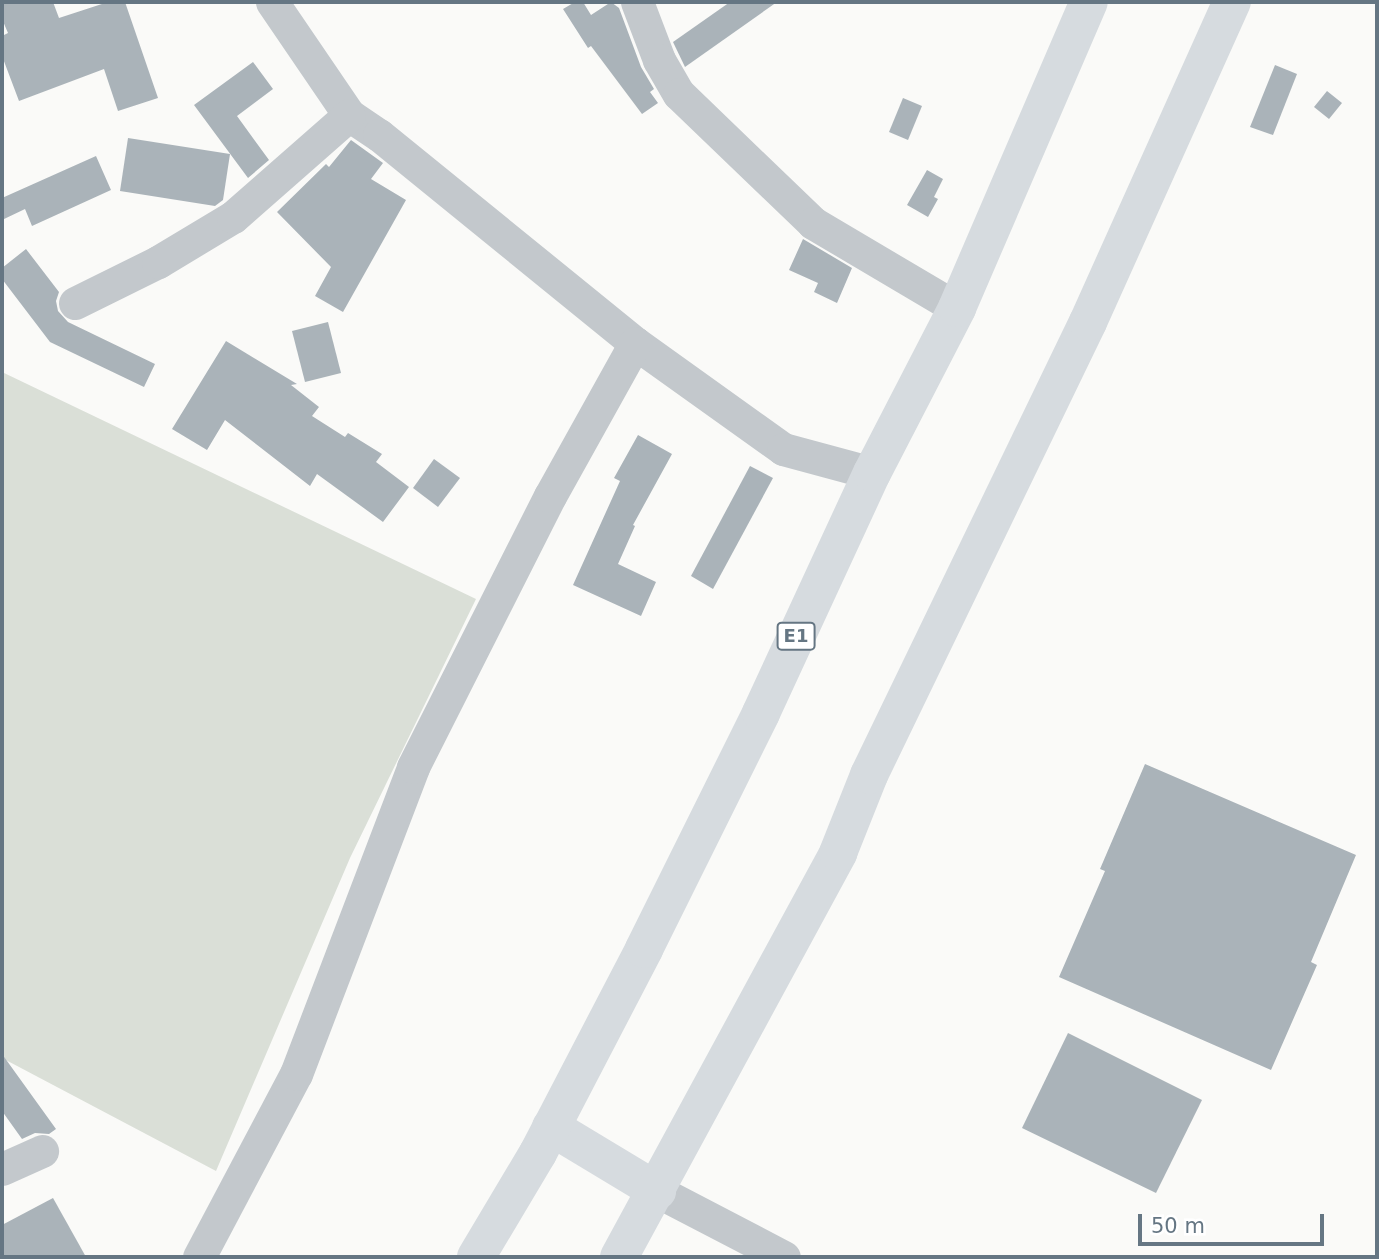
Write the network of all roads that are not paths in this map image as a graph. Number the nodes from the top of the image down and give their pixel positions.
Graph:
1 (272, 2) edge
2 (637, 2) edge
3 (1089, 2) edge
4 (1232, 2) edge
5 (349, 115) junction
6 (75, 303) dead end
7 (957, 308) junction
8 (635, 343) junction
9 (872, 473) junction
10 (551, 1127) junction
11 (42, 1151) dead end
12 (2, 1169) edge
13 (657, 1191) junction
14 (199, 1257) edge
15 (476, 1257) edge
16 (619, 1257) edge
17 (784, 1257) edge

1 - 5 street
2 - 7 street
3 - 7 highway, E1
4 - 13 highway
5 - 6 street
5 - 8 street
7 - 9 highway, E1
8 - 9 street
8 - 14 street
9 - 10 highway, E1
10 - 13 highway
10 - 15 highway, E1
11 - 12 street
13 - 16 highway
13 - 17 street

